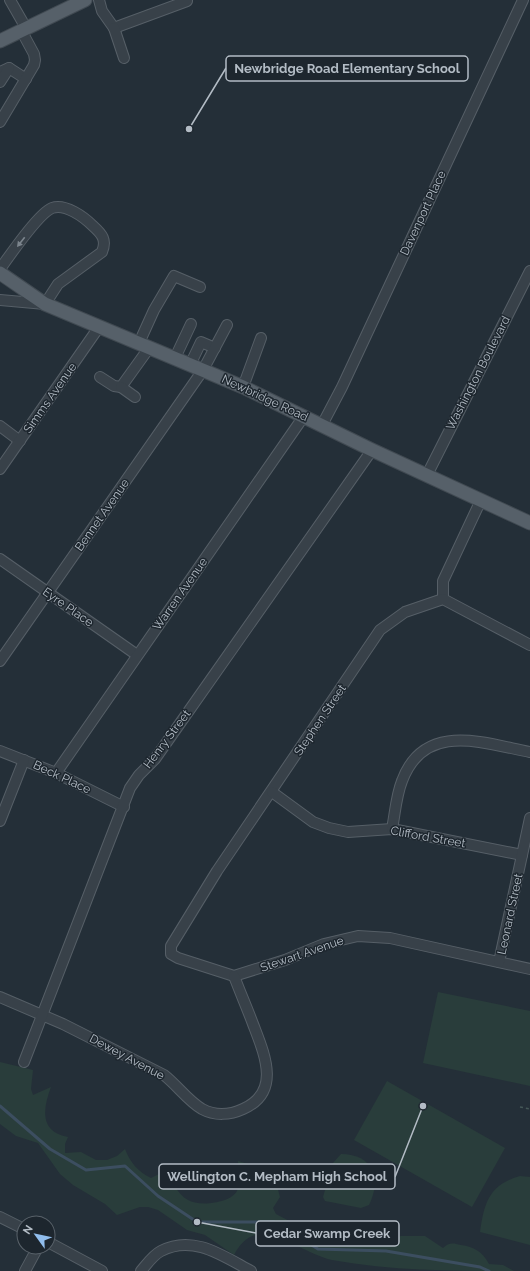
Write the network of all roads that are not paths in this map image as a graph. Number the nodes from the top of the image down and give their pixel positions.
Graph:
1 (10, 0) edge
2 (84, 0) edge
3 (99, 0) edge
4 (522, 0) edge
5 (187, 1) edge
6 (114, 28) junction
7 (24, 29) junction
8 (0, 41) edge
9 (124, 58) dead end
10 (4, 70) edge
11 (26, 79) junction
12 (0, 82) edge
13 (0, 122) edge
14 (0, 269) edge
15 (530, 272) edge
16 (0, 273) edge
17 (200, 287) dead end
18 (0, 300) edge
19 (45, 304) junction
20 (191, 324) dead end
21 (227, 325) dead end
22 (99, 327) junction
23 (261, 338) dead end
24 (144, 346) junction
25 (215, 348) junction
26 (175, 358) junction
27 (190, 365) junction
28 (203, 370) junction
29 (100, 377) dead end
30 (121, 387) junction
31 (243, 387) junction
32 (135, 397) dead end
33 (304, 416) junction
34 (322, 424) junction
35 (0, 426) edge
36 (20, 440) junction
37 (372, 450) junction
38 (0, 469) edge
39 (427, 475) junction
40 (481, 500) junction
41 (529, 520) edge
42 (0, 559) edge
43 (48, 593) junction
44 (443, 599) junction
45 (530, 645) edge
46 (137, 655) junction
47 (0, 660) edge
48 (0, 751) edge
49 (530, 752) edge
50 (24, 760) junction
51 (56, 773) junction
52 (272, 792) junction
53 (124, 807) junction
54 (530, 818) edge
55 (0, 821) edge
56 (392, 829) junction
57 (522, 855) junction
58 (499, 962) junction
59 (530, 969) edge
60 (234, 976) junction
61 (0, 997) edge
62 (42, 1016) junction
63 (24, 1062) dead end
64 (0, 1217) edge
65 (16, 1226) edge
66 (56, 1247) edge
67 (34, 1255) edge
68 (87, 1268) edge
69 (25, 1271) edge
70 (102, 1271) edge
71 (141, 1271) edge
72 (251, 1271) edge

1 - 7 street
2 - 7 main road
3 - 6 street
4 - 34 street, Davenport Place
5 - 6 street
6 - 9 street
7 - 8 main road
7 - 11 street
10 - 11 street
10 - 12 street
11 - 13 street
19 -> 14 street
15 - 39 street, Washington Boulevard
16 - 19 main road, Newbridge Road
17 - 24 street
18 - 19 street
19 - 22 main road, Newbridge Road
20 - 26 street
21 - 25 street, Bennet Avenue
22 - 24 main road, Newbridge Road
22 - 36 street, Simms Avenue
23 - 31 street
24 - 26 main road, Newbridge Road
24 - 30 street
25 - 27 street
25 - 28 street, Bennet Avenue
26 - 27 main road, Newbridge Road
27 - 28 main road, Newbridge Road
28 - 31 main road, Newbridge Road
28 - 43 street, Bennet Avenue
29 - 30 street
30 - 32 street
31 - 33 main road, Newbridge Road
33 - 34 main road, Newbridge Road
33 - 46 street, Warren Avenue
34 - 37 main road, Newbridge Road
35 - 36 street
36 - 38 street, Simms Avenue
37 - 39 main road, Newbridge Road
37 - 53 street, Henry Street
39 - 40 main road, Newbridge Road
40 - 41 main road, Newbridge Road
40 - 44 street
42 - 43 street, Eyre Place
43 - 46 street, Eyre Place
43 - 47 street, Bennet Avenue
44 - 45 street
44 - 52 street, Stephen Street
46 - 51 street, Warren Avenue
48 - 50 street, Beck Place
49 - 56 street
50 - 51 street, Beck Place
50 - 55 street
51 - 53 street, Beck Place
52 - 56 street, Clifford Street
52 - 60 street, Stephen Street
53 - 62 street, Henry Street
54 - 57 street, Leonard Street
56 - 57 street, Clifford Street
57 - 58 street, Leonard Street
58 - 59 street, Stewart Avenue
58 - 60 street, Stewart Avenue
60 - 62 street, Dewey Avenue
61 - 62 street, Dewey Avenue
62 - 63 street, Henry Street
64 - 65 street
66 - 68 street
67 - 69 street
68 - 70 street
71 - 72 street

